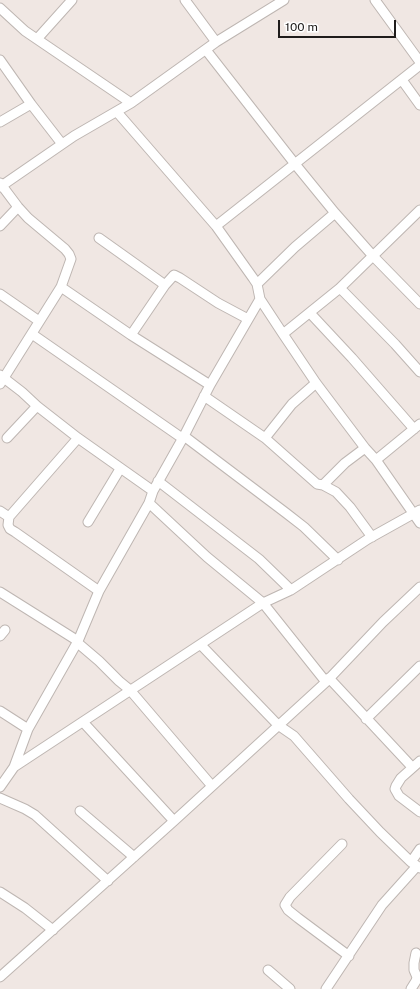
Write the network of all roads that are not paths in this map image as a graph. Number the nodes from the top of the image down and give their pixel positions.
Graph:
1 (185, 0) edge
2 (284, 0) edge
3 (375, 0) edge
4 (71, 1) edge
5 (0, 8) edge
6 (37, 39) junction
7 (216, 42) junction
8 (206, 50) junction
9 (0, 60) edge
10 (420, 63) edge
11 (402, 80) junction
12 (31, 104) junction
13 (131, 104) junction
14 (420, 105) edge
15 (117, 112) junction
16 (0, 122) edge
17 (62, 144) junction
18 (295, 164) junction
19 (1, 185) edge
20 (18, 207) junction
21 (420, 210) edge
22 (335, 212) junction
23 (0, 226) edge
24 (216, 226) junction
25 (99, 238) dead end
26 (373, 256) junction
27 (257, 284) junction
28 (165, 285) junction
29 (61, 287) junction
30 (340, 288) junction
31 (0, 294) edge
32 (260, 300) junction
33 (419, 301) edge
34 (310, 313) junction
35 (248, 320) junction
36 (39, 321) junction
37 (32, 334) junction
38 (131, 334) junction
39 (283, 334) junction
40 (420, 372) edge
41 (1, 379) edge
42 (316, 383) junction
43 (210, 385) junction
44 (204, 396) junction
45 (37, 406) junction
46 (417, 426) edge
47 (183, 437) junction
48 (7, 438) dead end
49 (78, 438) junction
50 (265, 438) junction
51 (366, 448) junction
52 (376, 460) junction
53 (120, 469) junction
54 (158, 481) junction
55 (322, 485) junction
56 (153, 491) junction
57 (149, 503) junction
58 (0, 511) edge
59 (417, 512) edge
60 (9, 517) junction
61 (88, 522) dead end
62 (420, 524) edge
63 (372, 537) junction
64 (338, 560) junction
65 (420, 587) edge
66 (291, 590) junction
67 (99, 591) junction
68 (0, 592) edge
69 (263, 603) junction
70 (78, 641) junction
71 (201, 645) junction
72 (420, 666) edge
73 (328, 680) junction
74 (130, 690) junction
75 (0, 711) edge
76 (366, 719) junction
77 (83, 722) junction
78 (278, 725) junction
79 (28, 728) junction
80 (420, 761) edge
81 (14, 767) junction
82 (412, 768) junction
83 (0, 786) edge
84 (212, 786) junction
85 (0, 798) edge
86 (80, 811) dead end
87 (420, 812) edge
88 (174, 821) junction
89 (342, 844) dead end
90 (420, 849) edge
91 (134, 857) junction
92 (416, 865) edge
93 (108, 881) junction
94 (0, 892) edge
95 (53, 930) junction
96 (416, 953) dead end
97 (349, 956) junction
98 (268, 970) dead end
99 (0, 977) edge
100 (290, 989) edge
101 (326, 989) edge
102 (412, 989) edge

1 - 7 street
2 - 7 street
3 - 10 street
4 - 6 street
5 - 6 street
6 - 13 street
7 - 8 street
8 - 13 street
8 - 18 street
9 - 12 street
10 - 11 street
11 - 14 street
11 - 18 street
12 - 16 street
12 - 17 street
13 - 15 street
15 - 17 street
15 - 24 street
17 - 19 street
18 - 22 street
18 - 24 street
19 - 20 street
20 - 23 street
20 - 29 street
21 - 26 street
22 - 26 street
22 - 27 street
24 - 27 street
25 - 28 street
26 - 30 street
26 - 33 street
27 - 32 street
28 - 35 street
28 - 38 street
29 - 36 street
29 - 38 street
30 - 34 street
30 - 40 street
31 - 36 street
32 - 35 street
32 - 39 street
34 - 39 street
34 - 46 street
35 - 43 street
36 - 37 street
37 - 41 street
37 - 47 street
38 - 43 street
39 - 42 street
41 - 45 street
42 - 50 street
42 - 51 street
43 - 44 street
44 - 47 street
44 - 50 street
45 - 48 street
45 - 49 street
46 - 52 street
47 - 54 street
47 - 64 street
49 - 53 street
49 - 60 street
50 - 55 street
51 - 52 street
51 - 55 street
52 - 59 street
53 - 56 street
53 - 61 street
54 - 56 street
54 - 66 street
55 - 63 street
56 - 57 street
57 - 67 street
57 - 69 street
58 - 60 street
59 - 62 street
59 - 63 street
60 - 67 street
63 - 64 street
64 - 66 street
65 - 73 street
66 - 69 street
67 - 70 street
68 - 70 street
69 - 71 street
69 - 73 street
70 - 74 street
70 - 79 street
71 - 74 street
71 - 78 street
72 - 76 street
73 - 76 street
73 - 78 street
74 - 77 street
74 - 84 street
75 - 79 street
76 - 82 street
77 - 81 street
77 - 88 street
78 - 84 street
78 - 92 street
79 - 81 street
80 - 82 street
81 - 83 street
82 - 87 street
84 - 88 street
85 - 93 street
86 - 91 street
88 - 91 street
89 - 97 street
90 - 92 street
91 - 93 street
92 - 97 street
93 - 95 street
94 - 95 street
95 - 99 street
96 - 102 street
97 - 101 street
98 - 100 street

